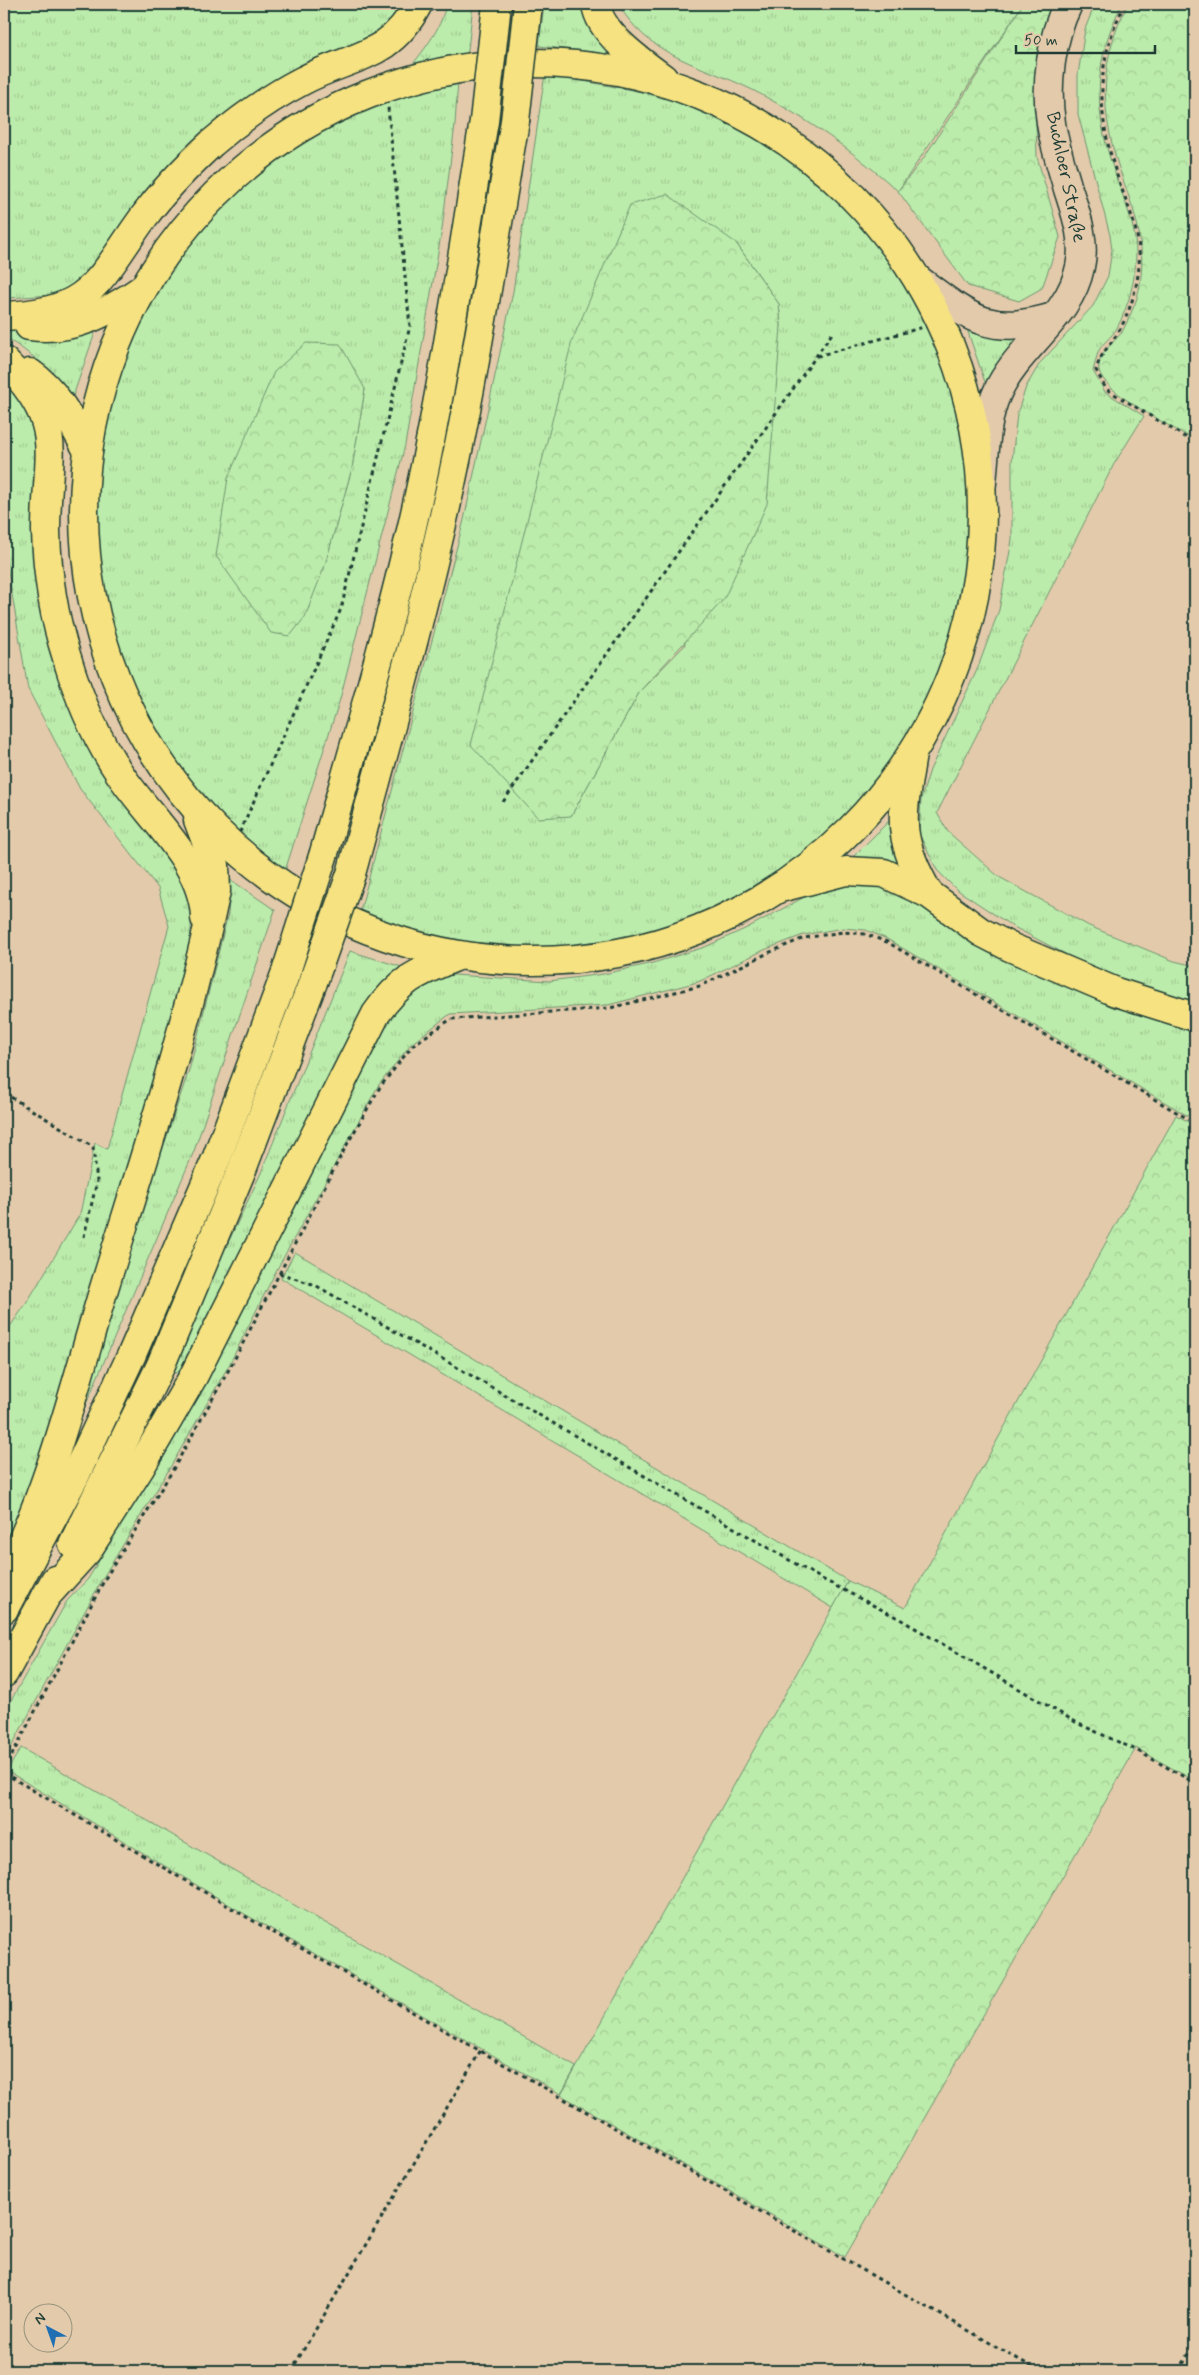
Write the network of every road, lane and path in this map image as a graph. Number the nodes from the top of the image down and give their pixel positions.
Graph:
1 (419, 4) edge
2 (497, 4) edge
3 (528, 4) edge
4 (596, 4) edge
5 (1068, 4) edge
6 (1125, 4) edge
7 (670, 83) junction
8 (386, 88) junction
9 (356, 99) junction
10 (920, 281) junction
11 (145, 286) junction
12 (4, 316) edge
13 (1054, 317) junction
14 (941, 322) junction
15 (833, 332) dead end
16 (817, 356) junction
17 (4, 360) edge
18 (1195, 443) edge
19 (88, 451) junction
20 (982, 483) junction
21 (912, 754) junction
22 (503, 802) dead end
23 (192, 807) junction
24 (233, 848) junction
25 (780, 888) junction
26 (928, 894) junction
27 (206, 934) junction
28 (458, 956) junction
29 (1195, 1017) edge
30 (4, 1093) edge
31 (1195, 1123) edge
32 (82, 1241) dead end
33 (278, 1273) junction
34 (4, 1580) edge
35 (47, 1595) junction
36 (4, 1609) edge
37 (4, 1673) edge
38 (4, 1771) edge
39 (1195, 1783) edge
40 (481, 2050) junction
41 (1195, 2344) edge
42 (291, 2371) edge
43 (1039, 2371) edge
44 (1179, 2371) edge

1 - 9 main road
1 - 12 main road
2 - 36 main road, bridge
3 - 35 main road, bridge
4 - 7 main road
5 - 13 main road, Buchloer Straße
6 - 18 path
7 - 8 main road
7 - 10 main road
8 - 9 main road
8 - 24 path
9 - 11 main road
10 - 13 main road
10 - 14 main road
11 - 12 main road
11 - 19 main road
13 - 20 main road, Buchloer Straße
14 - 16 path
14 - 20 main road
15 - 16 path
16 - 22 path
17 - 19 main road
17 - 27 main road
19 - 23 main road
20 - 21 main road
21 - 25 main road
21 - 26 main road
23 - 24 main road
23 - 27 main road
24 - 28 main road
25 - 26 main road
25 - 28 main road
26 - 29 main road
27 - 34 main road
28 - 35 main road
30 - 32 path
31 - 33 path
33 - 38 path
33 - 39 path
35 - 37 main road
38 - 40 path
40 - 42 path
40 - 43 path
41 - 44 path

